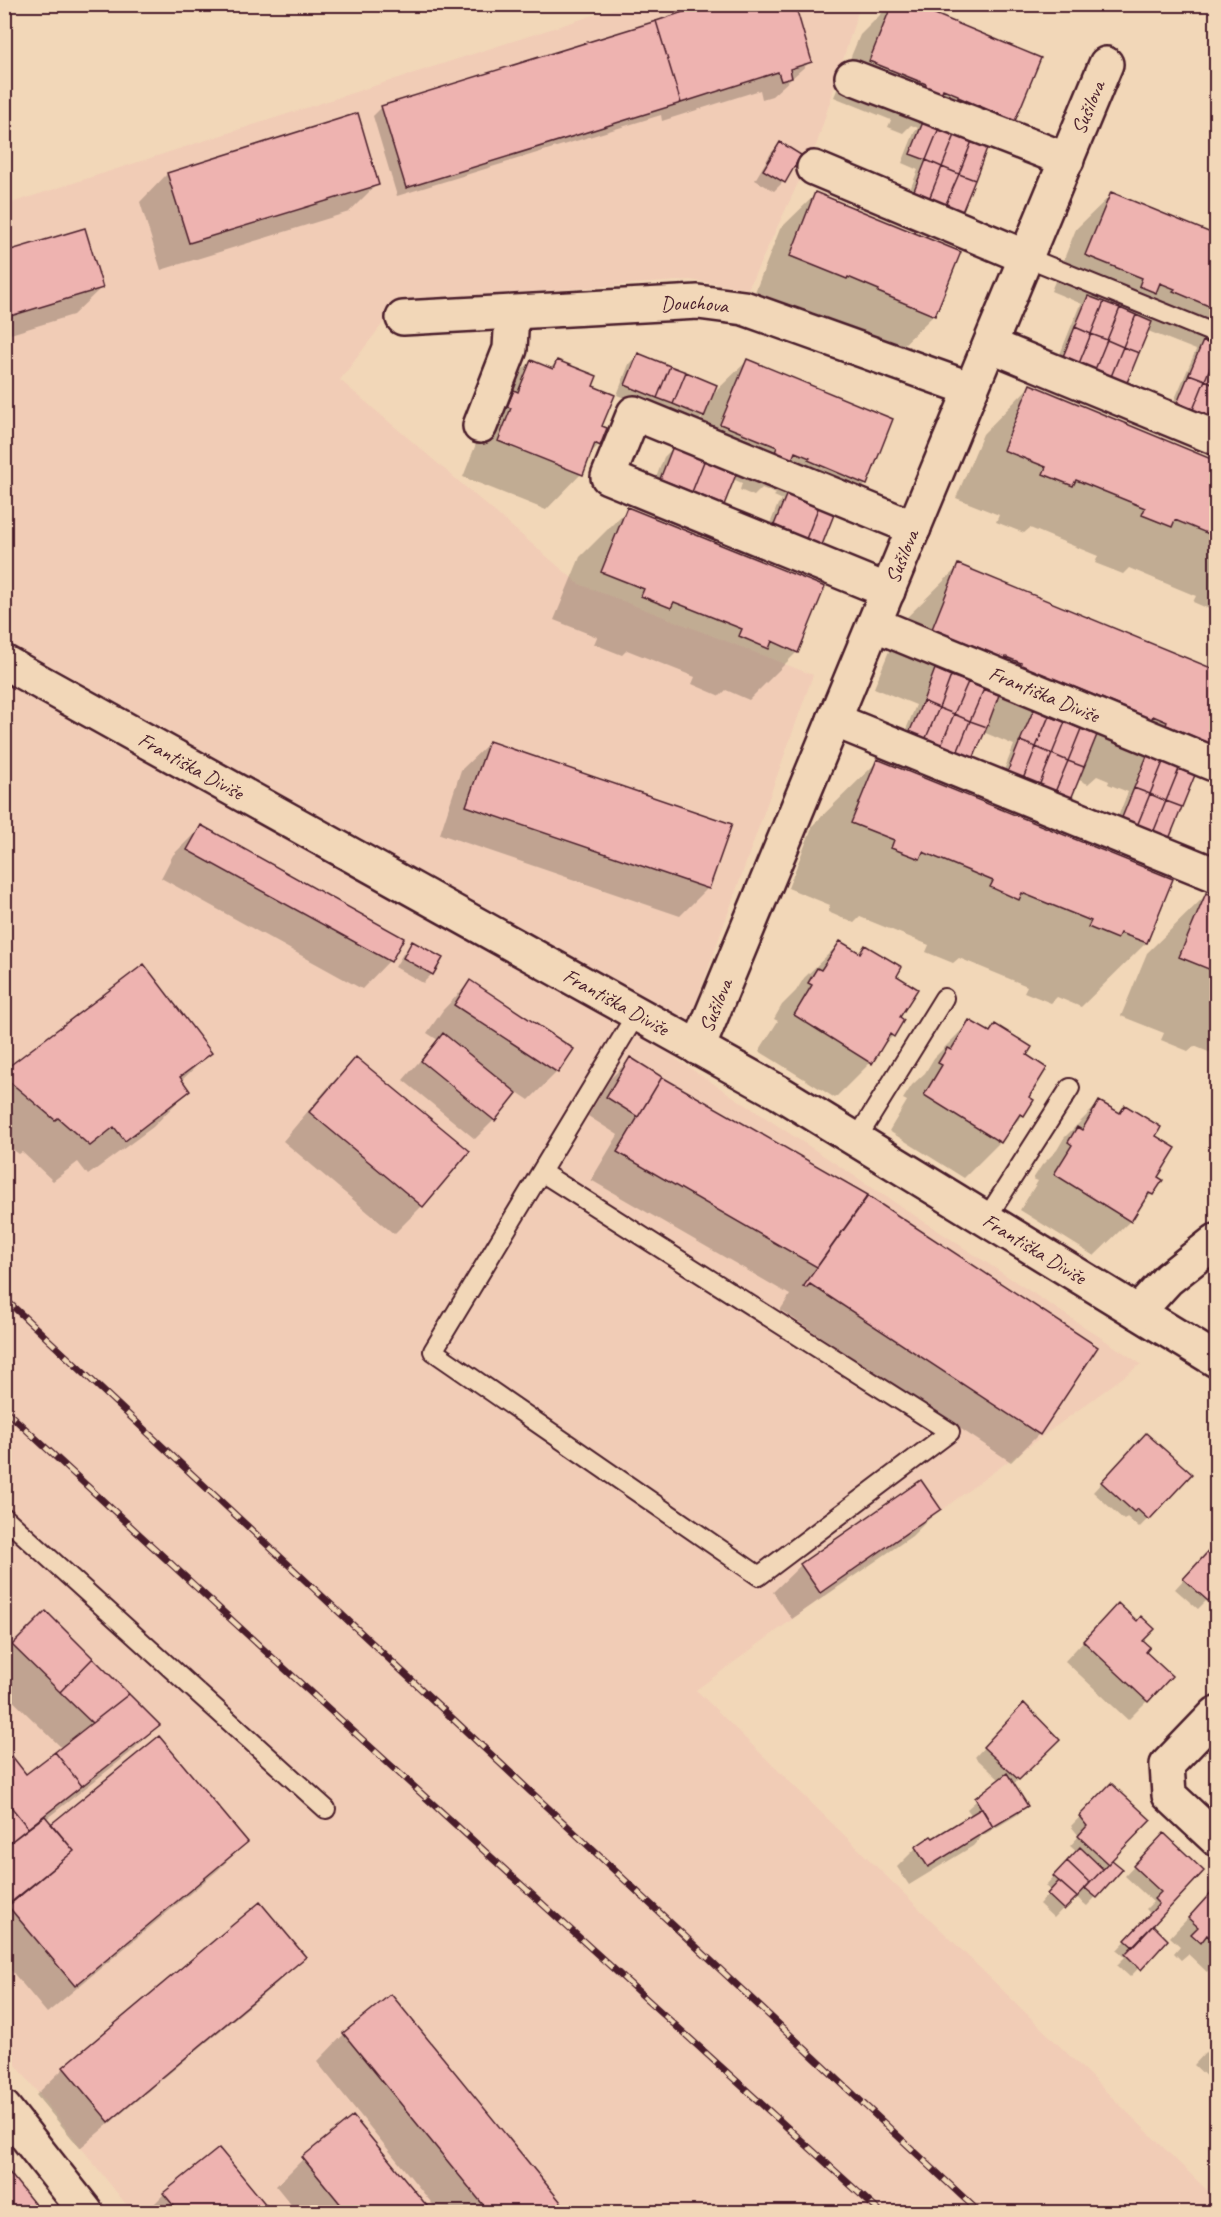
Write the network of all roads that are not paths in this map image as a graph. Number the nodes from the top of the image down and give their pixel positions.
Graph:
1 (1106, 64) dead end
2 (852, 77) dead end
3 (1067, 160) junction
4 (814, 168) dead end
5 (1026, 257) junction
6 (512, 313) junction
7 (403, 318) dead end
8 (1216, 334) edge
9 (990, 345) junction
10 (971, 389) junction
11 (480, 426) dead end
12 (1216, 438) edge
13 (914, 528) junction
14 (888, 591) junction
15 (874, 624) junction
16 (4, 662) edge
17 (834, 720) junction
18 (1216, 765) edge
19 (1216, 875) edge
20 (944, 998) dead end
21 (637, 1013) junction
22 (698, 1048) junction
23 (1070, 1088) dead end
24 (856, 1140) junction
25 (541, 1172) junction
26 (986, 1219) junction
27 (1216, 1241) edge
28 (1138, 1311) junction
29 (1216, 1360) edge
30 (4, 1517) edge
31 (1216, 1714) edge
32 (326, 1809) dead end
33 (1216, 1839) edge
34 (4, 2108) edge
35 (86, 2212) edge

1 - 3 street, Sušilova
2 - 3 street
3 - 5 street, Sušilova
4 - 5 street
5 - 8 lane
5 - 9 street, Sušilova
6 - 7 street, Douchova
6 - 10 street, Douchova
6 - 11 street
9 - 10 street, Sušilova
9 - 12 street
10 - 13 street, Sušilova
13 - 14 street, Sušilova
13 - 14 street
14 - 15 street, Sušilova
15 - 17 street, Sušilova
15 - 18 street, Františka Diviše
16 - 21 street, Františka Diviše
17 - 19 street
17 - 22 street, Sušilova
20 - 24 lane
21 - 22 street, Františka Diviše
21 - 25 lane
22 - 24 street, Františka Diviše
23 - 26 lane
24 - 26 street, Františka Diviše
25 - 25 lane
26 - 28 street, Františka Diviše
27 - 28 street
28 - 29 street, Františka Diviše
30 - 32 lane
31 - 33 street
34 - 35 street

